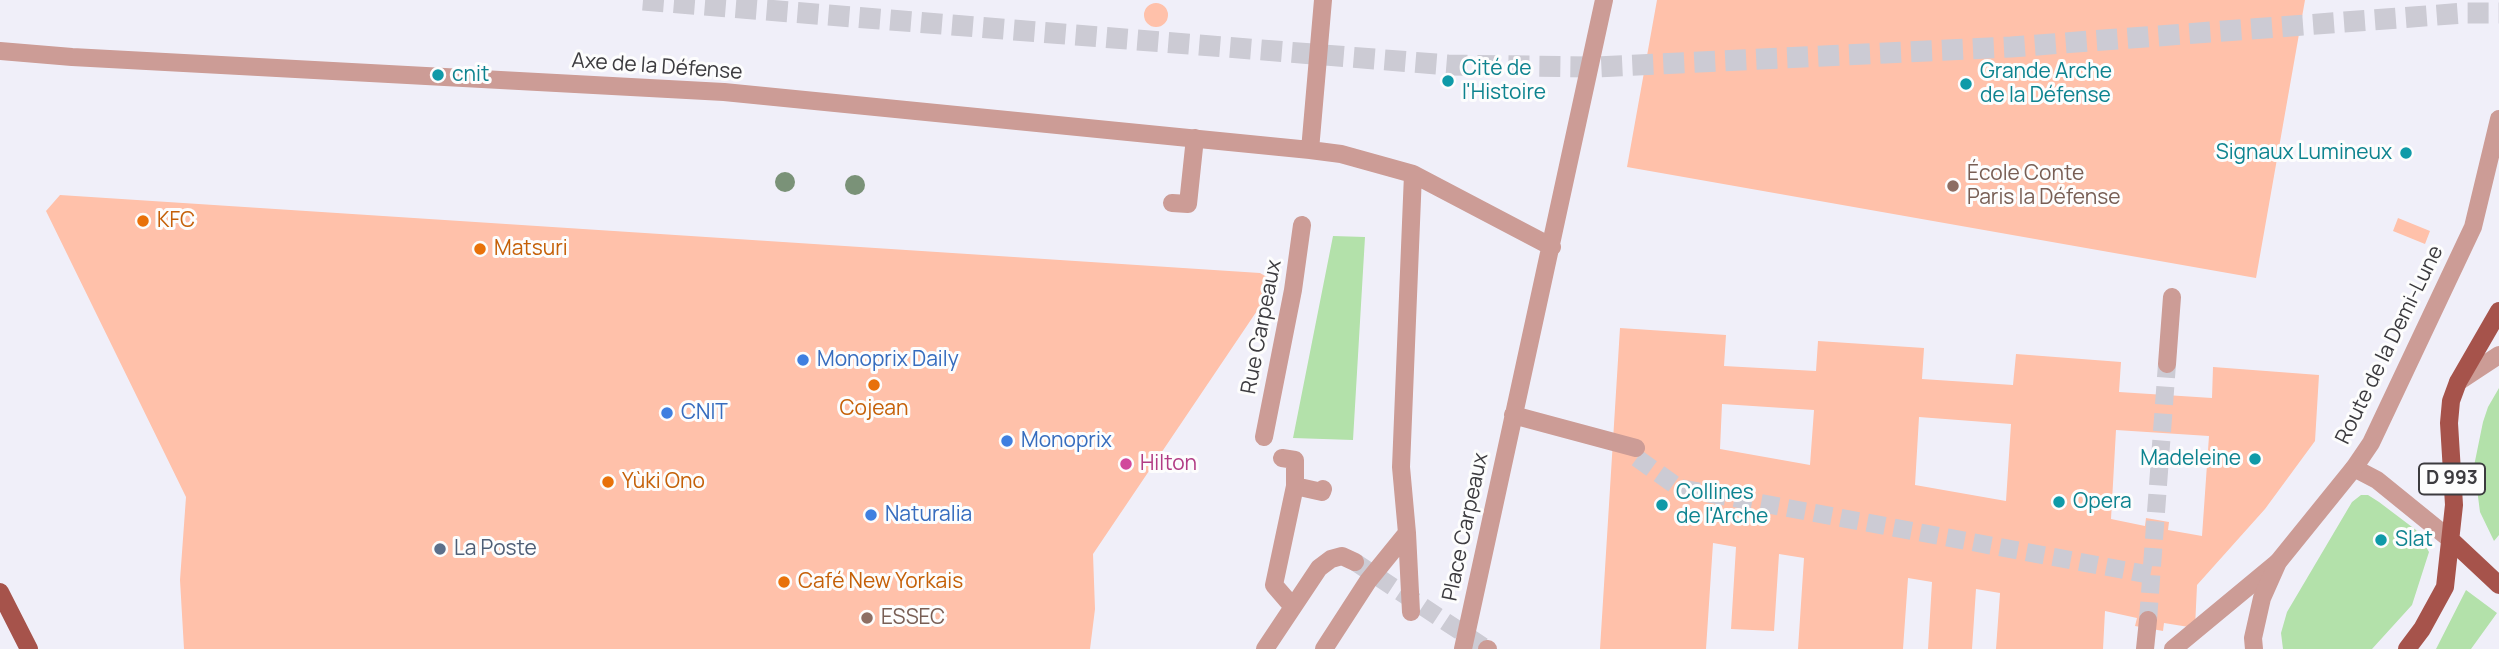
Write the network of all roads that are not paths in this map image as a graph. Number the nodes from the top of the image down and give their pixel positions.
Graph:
1 (1323, 0) edge
2 (1604, 0) edge
3 (0, 51) edge
4 (2499, 119) edge
5 (1195, 138) junction
6 (1310, 150) junction
7 (1413, 174) junction
8 (1180, 190) dead end
9 (1302, 225) dead end
10 (1552, 247) junction
11 (2172, 297) dead end
12 (2499, 311) edge
13 (2499, 355) edge
14 (2167, 364) tunnel mouth
15 (2458, 382) junction
16 (1513, 415) junction
17 (1264, 437) dead end
18 (1636, 448) tunnel mouth
19 (1282, 458) dead end
20 (2354, 468) junction
21 (1295, 486) junction
22 (1323, 489) dead end
23 (1407, 533) junction
24 (2451, 540) junction
25 (1355, 562) tunnel mouth
26 (2278, 562) junction
27 (2499, 584) edge
28 (0, 592) edge
29 (1293, 607) junction
30 (1411, 612) dead end
31 (2148, 620) tunnel mouth
32 (29, 649) edge
33 (1265, 649) edge
34 (1324, 649) edge
35 (1464, 649) edge
36 (2145, 649) edge
37 (2173, 649) edge
38 (2255, 649) edge
39 (2407, 649) edge

1 - 6 street
2 - 10 street, Place Carpeaux
3 - 5 street, Axe de la Défense
4 - 20 street, Route de la Demi-Lune
5 - 6 street, Axe de la Défense
5 - 8 street
6 - 7 street, Axe de la Défense
7 - 10 street, Axe de la Défense
7 - 23 street
9 - 17 street, Rue Carpeaux
10 - 16 street, Place Carpeaux
11 - 14 street
12 - 15 main road, D 993
13 - 15 street
15 - 24 main road, D 993
16 - 18 street
16 - 35 street, Place Carpeaux
19 - 21 street
20 - 24 street
20 - 26 street, Route de la Demi-Lune
21 - 22 street
21 - 29 street
23 - 30 street
23 - 34 street
24 - 27 main road
24 - 39 main road, D 993
25 - 29 street
26 - 37 street
26 - 38 street, Route de la Demi-Lune
28 - 32 main road
29 - 33 street
31 - 36 street

